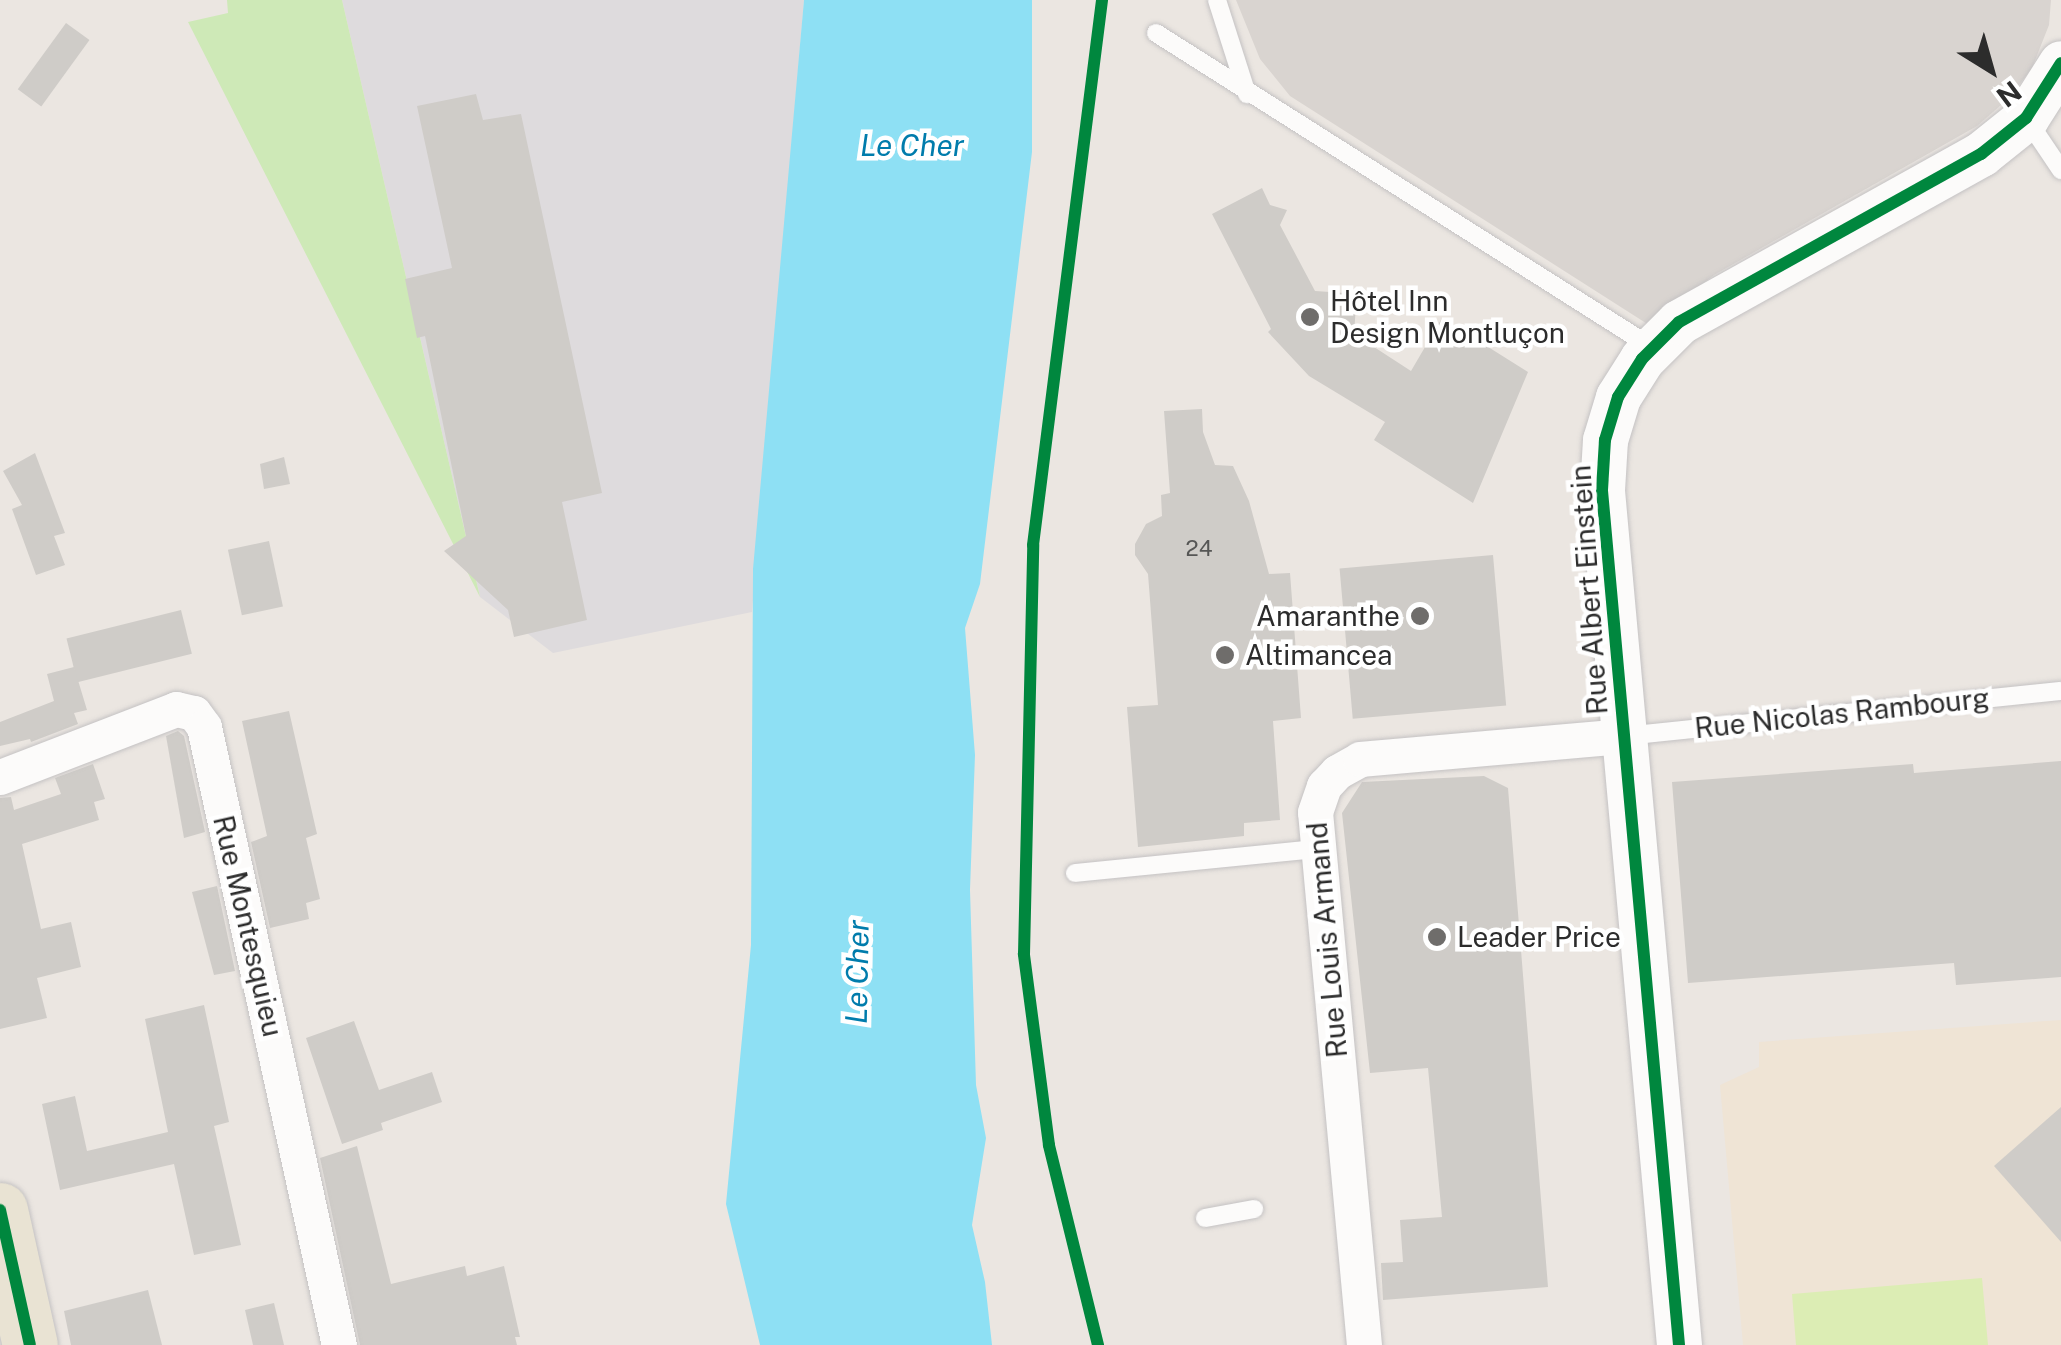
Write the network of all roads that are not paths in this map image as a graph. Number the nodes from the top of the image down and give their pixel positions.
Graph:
1 (1217, 0) edge
2 (1156, 34) dead end
3 (2061, 63) edge
4 (1247, 94) junction
5 (2026, 118) junction
6 (2061, 170) edge
7 (1654, 348) junction
8 (2061, 691) edge
9 (1624, 736) junction
10 (0, 777) edge
11 (1318, 849) junction
12 (1075, 873) dead end
13 (0, 1210) edge
14 (1254, 1210) dead end
15 (1205, 1218) dead end
16 (30, 1345) edge
17 (339, 1345) edge
18 (1364, 1345) edge
19 (1679, 1345) edge

1 - 4 lane
2 - 4 lane
3 - 5 street, Rue Albert Einstein
4 - 7 lane
5 - 6 lane
5 - 7 street, Rue Albert Einstein
7 - 9 street, Rue Albert Einstein
8 - 9 lane, Rue Nicolas Rambourg
9 - 11 street, Rue Louis Armand
9 - 19 street, Rue Albert Einstein
10 - 17 street, Rue Montesquieu
11 - 12 lane
11 - 18 street, Rue Louis Armand
13 - 16 main road
14 - 15 lane

